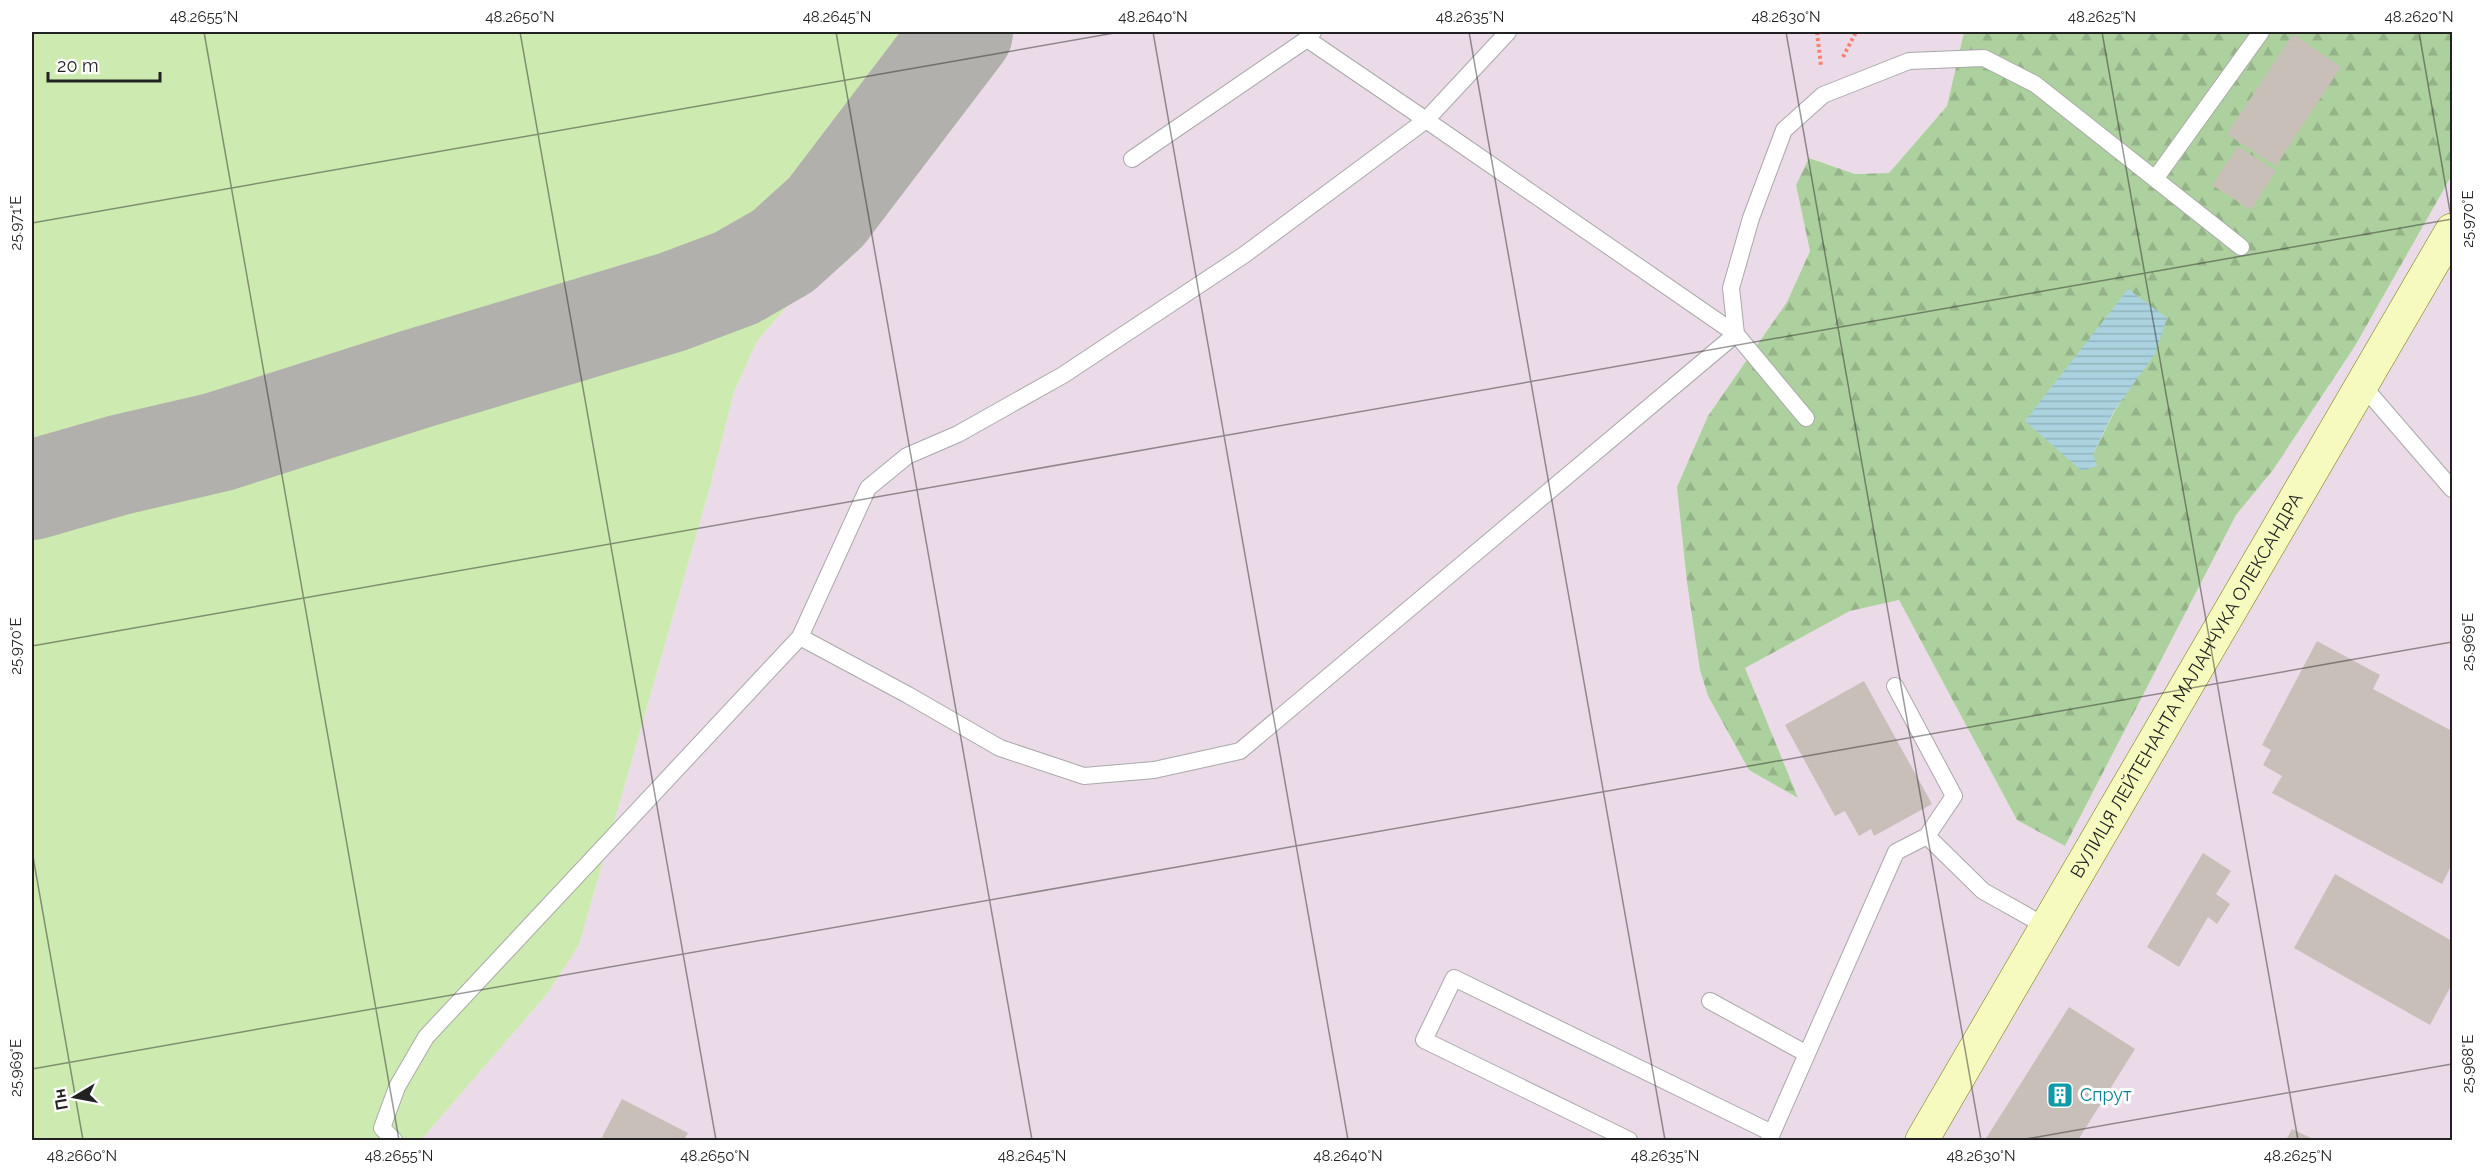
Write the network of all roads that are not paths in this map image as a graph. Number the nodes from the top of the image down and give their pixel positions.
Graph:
1 (1508, 32) edge
2 (2260, 32) edge
3 (1310, 35) edge
4 (1426, 120) junction
5 (1132, 159) dead end
6 (2155, 179) junction
7 (2452, 230) edge
8 (2241, 248) dead end
9 (1736, 334) junction
10 (2363, 386) junction
11 (1806, 418) dead end
12 (2452, 489) edge
13 (800, 637) junction
14 (1895, 686) dead end
15 (1927, 836) junction
16 (2047, 927) junction
17 (1710, 1001) dead end
18 (1807, 1054) junction
19 (1770, 1137) edge
20 (394, 1140) edge
21 (1629, 1140) edge
22 (1922, 1140) edge

1 - 4 lane
2 - 6 lane
3 - 4 lane
3 - 5 lane
4 - 9 lane
4 - 13 lane
6 - 8 lane
6 - 9 lane
7 - 10 street, ВУЛИЦЯ ЛЕЙТЕНАНТА МАЛАНЧУКА ОЛЕКСАНДРА
9 - 11 lane
9 - 13 lane
10 - 12 lane
10 - 16 street, ВУЛИЦЯ ЛЕЙТЕНАНТА МАЛАНЧУКА ОЛЕКСАНДРА
13 - 20 lane
14 - 15 lane
15 - 16 lane
15 - 18 lane
16 - 22 street, ВУЛИЦЯ ЛЕЙТЕНАНТА МАЛАНЧУКА ОЛЕКСАНДРА
17 - 18 lane
18 - 19 lane
19 - 21 lane

